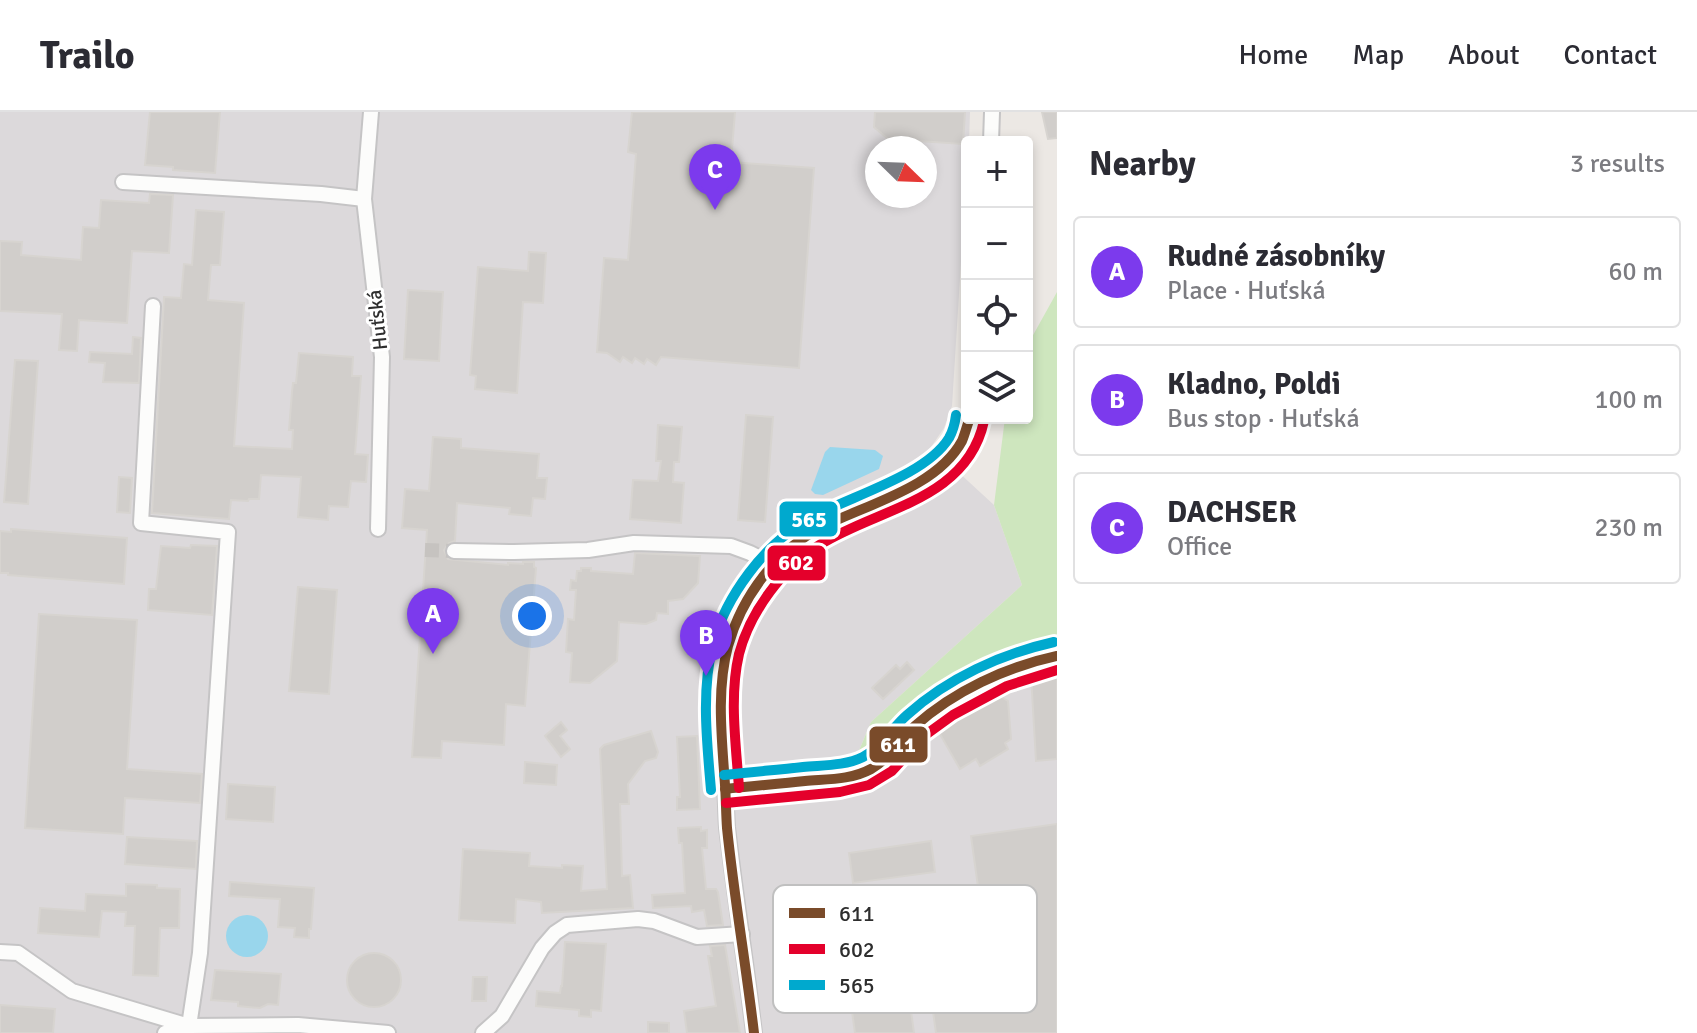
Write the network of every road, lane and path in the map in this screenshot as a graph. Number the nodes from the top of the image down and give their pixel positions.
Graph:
1 (371, 112) edge
2 (992, 112) edge
3 (991, 136) edge
4 (123, 182) dead end
5 (364, 199) junction
6 (153, 306) dead end
7 (969, 424) edge
8 (378, 529) dead end
9 (454, 551) tunnel mouth
10 (774, 565) junction
11 (1057, 656) edge
12 (725, 789) junction
13 (742, 934) junction
14 (0, 952) edge
15 (189, 1026) junction
16 (165, 1033) edge
17 (388, 1033) edge
18 (483, 1033) edge
19 (754, 1033) edge

1 - 5 street, Huťská
2 - 3 street
4 - 5 street
5 - 8 street, Huťská
6 - 15 street
7 - 10 street
9 - 10 street
10 - 12 street
11 - 12 street
12 - 13 street
13 - 18 street
13 - 19 street
14 - 15 street
15 - 16 street
15 - 17 street

